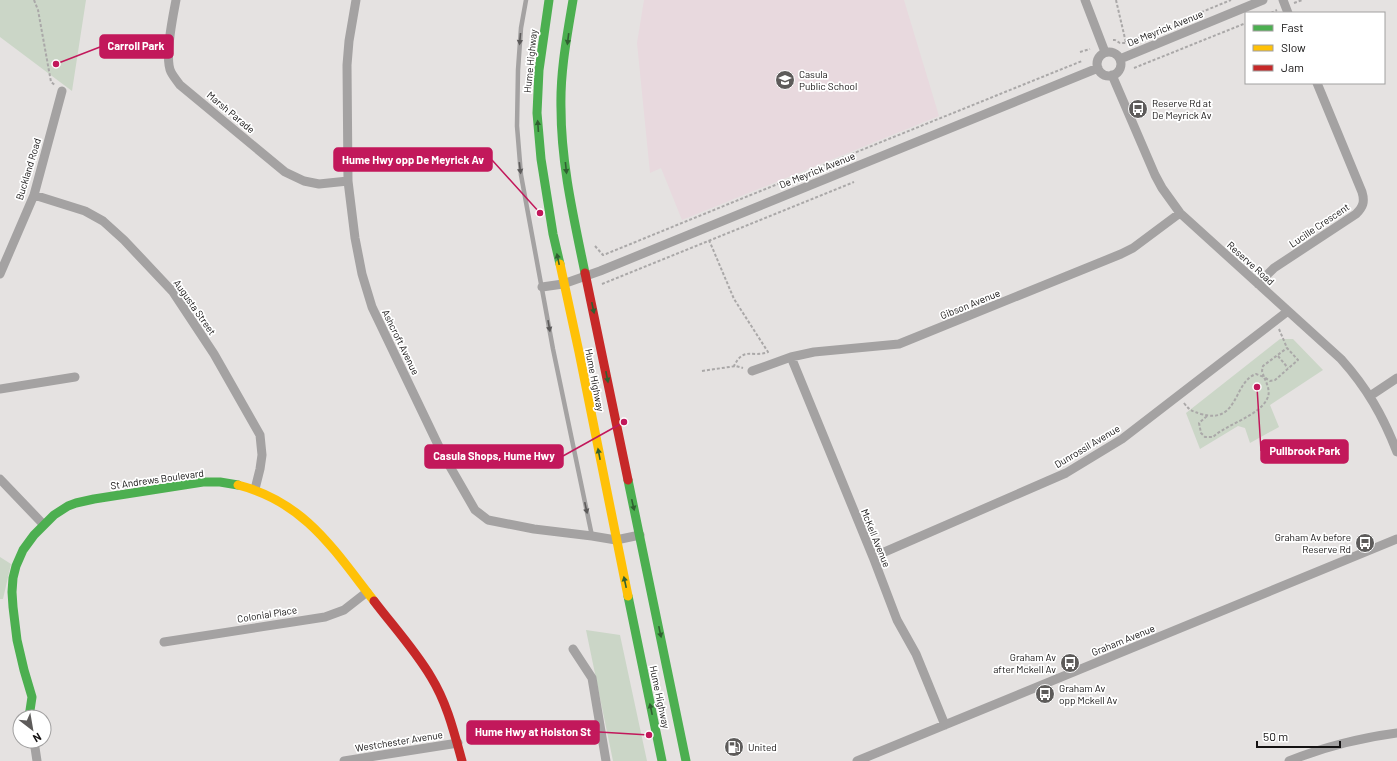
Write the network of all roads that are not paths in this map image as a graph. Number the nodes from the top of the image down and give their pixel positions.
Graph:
1 (176, 0) edge
2 (356, 0) edge
3 (526, 0) edge
4 (549, 0) edge
5 (573, 0) edge
6 (1085, 0) edge
7 (1263, 0) edge
8 (1282, 0) edge
9 (1288, 12) edge
10 (1105, 52) junction
11 (1120, 59) junction
12 (1098, 68) junction
13 (1112, 75) junction
14 (1317, 84) edge
15 (62, 91) road end
16 (348, 181) junction
17 (34, 195) junction
18 (1180, 213) junction
19 (0, 274) edge
20 (586, 276) junction
21 (563, 284) junction
22 (1258, 284) junction
23 (542, 287) junction
24 (1288, 311) junction
25 (790, 358) junction
26 (752, 371) road end
27 (75, 377) dead end
28 (1397, 378) edge
29 (0, 389) edge
30 (1370, 396) junction
31 (1397, 452) edge
32 (0, 479) edge
33 (254, 489) junction
34 (43, 524) junction
35 (640, 535) junction
36 (592, 536) junction
37 (1397, 539) edge
38 (616, 540) junction
39 (873, 557) junction
40 (367, 592) junction
41 (164, 642) dead end
42 (573, 649) dead end
43 (29, 709) edge
44 (945, 725) junction
45 (1397, 733) edge
46 (458, 743) junction
47 (35, 749) edge
48 (37, 761) edge
49 (344, 761) edge
50 (462, 761) edge
51 (606, 761) edge
52 (662, 761) edge
53 (686, 761) edge
54 (857, 761) edge
55 (1289, 761) edge

1 - 16 street, Marsh Parade
2 - 16 street, Ashcroft Avenue
3 -> 23 lane
21 -> 4 main road, Hume Highway
5 -> 20 main road, Hume Highway
6 - 10 street
7 - 11 street, De Meyrick Avenue
8 - 9 street
10 - 11 street
10 - 12 street
11 - 13 street
12 - 13 street
12 - 20 street, De Meyrick Avenue
13 - 18 street, Reserve Road
14 - 22 street, Lucille Crescent
15 - 17 street, Buckland Road
16 - 36 street, Ashcroft Avenue
17 - 19 street, Buckland Road
17 - 33 street, Augusta Street
18 - 22 street, Reserve Road
18 - 25 street, Gibson Avenue
20 - 21 street, De Meyrick Avenue
20 -> 35 main road, Hume Highway
21 - 23 street, De Meyrick Avenue
38 -> 21 main road, Hume Highway
22 - 24 street, Reserve Road
23 -> 36 lane
24 - 30 street, Reserve Road
24 - 39 street, Dunrossil Avenue
25 - 26 street, Gibson Avenue
25 - 39 street, McKell Avenue
27 - 29 street
28 - 30 street
30 - 31 street, Reserve Road
32 - 34 street
33 - 34 main road, St Andrews Boulevard
33 - 40 main road, St Andrews Boulevard
34 - 43 main road, St Andrews Boulevard
35 - 38 street, Ashcroft Avenue
35 -> 53 main road, Hume Highway
36 - 38 street, Ashcroft Avenue
37 - 44 street, Graham Avenue
52 -> 38 main road, Hume Highway
39 - 44 street, McKell Avenue
40 - 41 street, Colonial Place
40 - 46 main road, St Andrews Boulevard
42 - 51 street
44 - 54 street, Graham Avenue
45 - 55 street
46 - 49 street, Westchester Avenue
46 - 50 main road, St Andrews Boulevard
47 - 48 street

